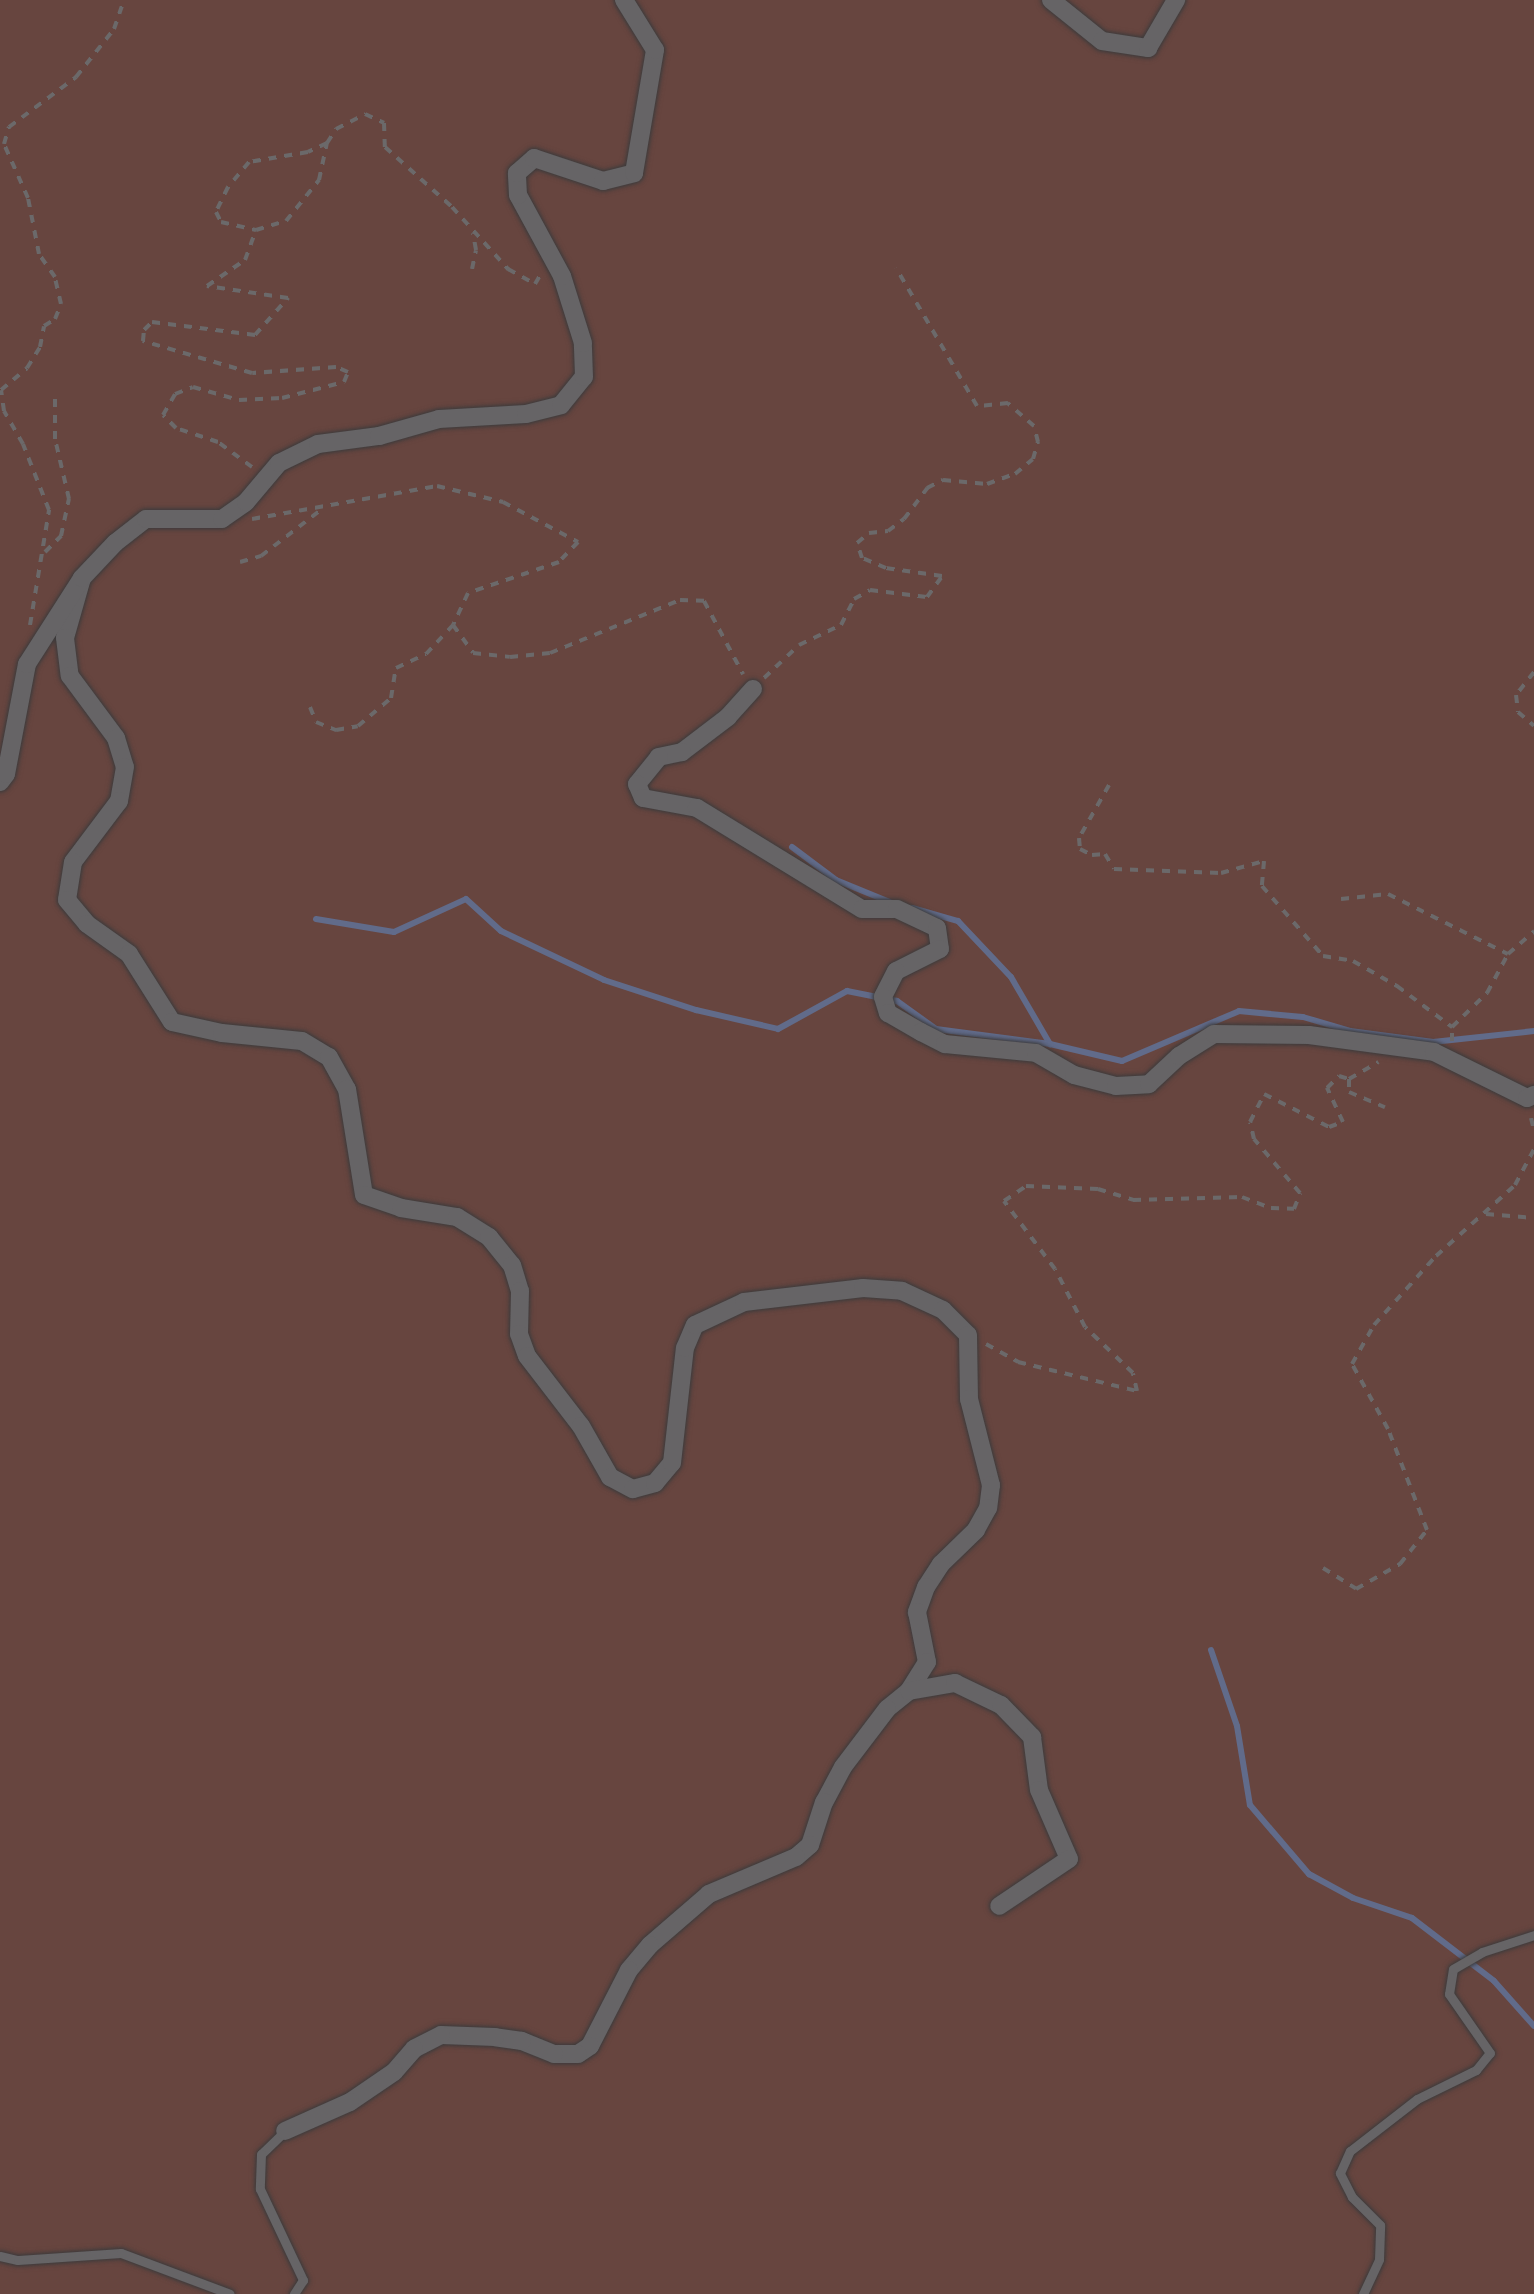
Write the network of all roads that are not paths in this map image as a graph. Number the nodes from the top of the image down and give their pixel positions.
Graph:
1 (624, 0) edge
2 (1051, 0) edge
3 (1176, 0) edge
4 (82, 578) junction
5 (753, 690) road end
6 (0, 782) edge
7 (1534, 1095) edge
8 (909, 1691) junction
9 (998, 1906) dead end
10 (1534, 1935) edge
11 (285, 2131) joint
12 (0, 2256) edge
13 (230, 2294) edge
14 (294, 2294) edge
15 (1362, 2294) edge

1 - 4 street
2 - 3 street
4 - 6 street
4 - 8 street
5 - 7 street
8 - 9 street
8 - 11 street
10 - 15 lane
11 - 14 lane
12 - 13 lane

